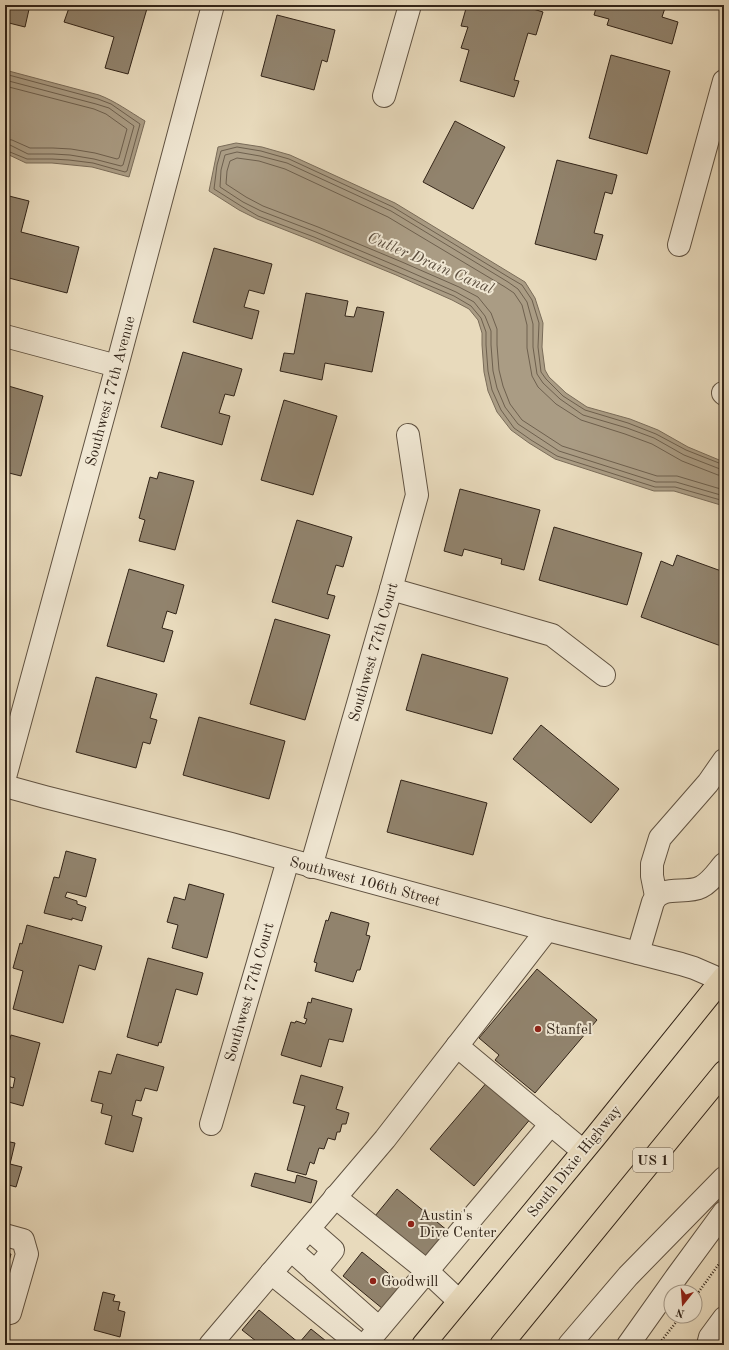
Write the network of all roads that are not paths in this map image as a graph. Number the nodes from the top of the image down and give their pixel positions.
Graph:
1 (213, 5) edge
2 (410, 5) edge
3 (724, 81) edge
4 (384, 96) dead end
5 (679, 245) dead end
6 (5, 336) edge
7 (117, 366) junction
8 (408, 434) dead end
9 (391, 589) junction
10 (604, 675) dead end
11 (724, 760) edge
12 (5, 777) edge
13 (5, 786) edge
14 (288, 860) junction
15 (724, 864) edge
16 (311, 866) junction
17 (656, 896) junction
18 (546, 930) junction
19 (638, 953) junction
20 (723, 979) edge
21 (457, 1046) junction
22 (724, 1072) edge
23 (211, 1124) dead end
24 (551, 1124) junction
25 (583, 1151) junction
26 (724, 1178) edge
27 (335, 1197) junction
28 (724, 1212) edge
29 (309, 1229) junction
30 (5, 1235) edge
31 (291, 1250) junction
32 (427, 1271) junction
33 (315, 1272) junction
34 (271, 1273) junction
35 (459, 1301) junction
36 (5, 1314) edge
37 (724, 1318) edge
38 (379, 1328) junction
39 (210, 1345) edge
40 (360, 1345) edge
41 (365, 1345) edge
42 (423, 1345) edge
43 (501, 1345) edge
44 (569, 1345) edge
45 (628, 1345) edge
46 (708, 1345) edge

1 - 7 street, Southwest 77th Avenue
2 - 4 street
3 - 5 street
6 - 7 street
7 - 12 street, Southwest 77th Avenue
8 - 9 street, Southwest 77th Court
9 - 10 street
9 - 16 street, Southwest 77th Court
11 - 17 street
13 - 14 street, Southwest 106th Street
14 - 16 street, Southwest 106th Street
14 - 23 street, Southwest 77th Court
15 - 17 street
16 - 18 street, Southwest 106th Street
17 - 19 street
18 - 19 street, Southwest 106th Street
18 - 21 street
19 - 20 street, Southwest 106th Street
20 - 25 highway, South Dixie Highway
21 - 24 street
21 - 27 street
22 - 43 highway, US 1
24 - 25 street
24 - 32 street
25 - 35 highway, South Dixie Highway
26 - 44 street
27 - 29 street
27 - 32 street
28 - 45 street
29 - 31 street
29 - 33 street
30 - 36 street
31 - 33 street
31 - 34 street
32 - 35 street
32 - 38 street
33 - 38 street
34 - 39 street
34 - 40 street
35 - 42 highway, South Dixie Highway
37 - 46 street
38 - 41 street

